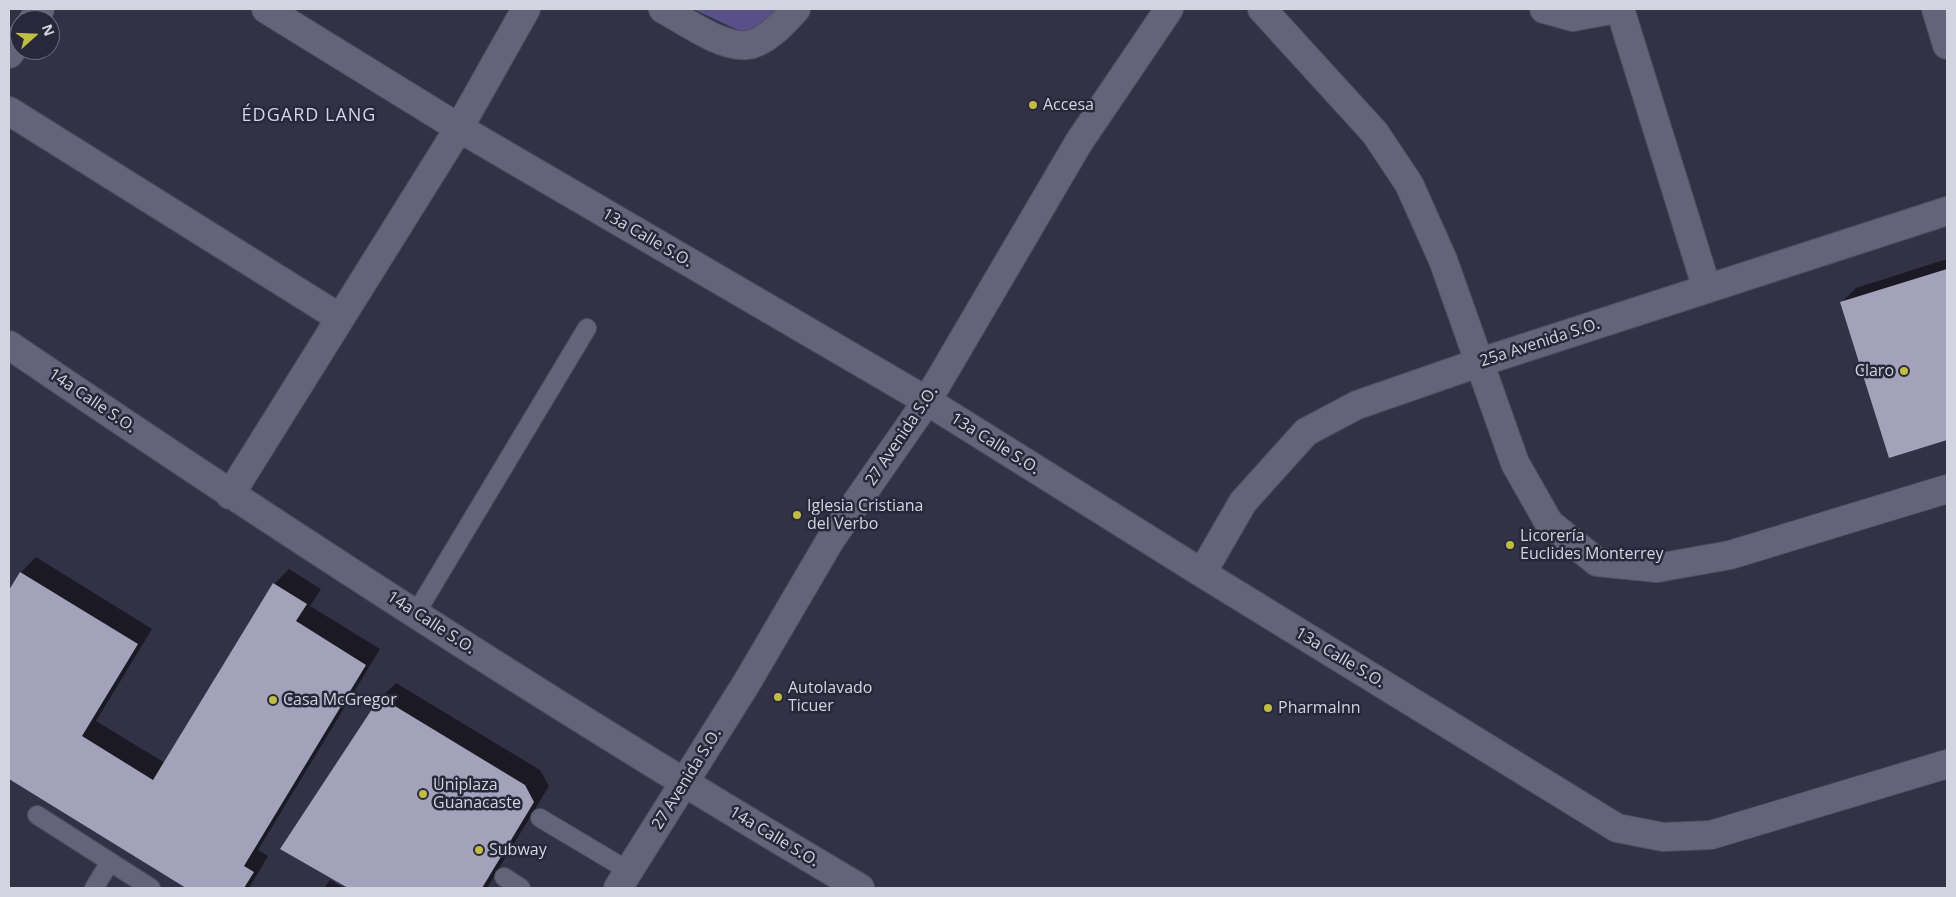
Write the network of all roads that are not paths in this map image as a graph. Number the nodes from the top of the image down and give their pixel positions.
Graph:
1 (266, 9) edge
2 (526, 9) edge
3 (663, 9) edge
4 (796, 9) edge
5 (1170, 9) edge
6 (1262, 9) edge
7 (1544, 9) edge
8 (1616, 9) edge
9 (1620, 9) edge
10 (1936, 9) edge
11 (1947, 45) edge
12 (9, 111) edge
13 (459, 128) junction
14 (1947, 211) edge
15 (1707, 288) junction
16 (340, 318) junction
17 (587, 328) dead end
18 (9, 345) edge
19 (1481, 362) junction
20 (926, 401) junction
21 (1947, 489) edge
22 (230, 495) junction
23 (1202, 573) junction
24 (416, 613) junction
25 (1947, 764) edge
26 (684, 784) junction
27 (37, 815) dead end
28 (540, 818) dead end
29 (110, 862) junction
30 (504, 877) dead end
31 (623, 880) edge
32 (94, 888) edge
33 (151, 888) edge
34 (521, 888) edge
35 (860, 888) edge

1 - 13 street, 13a Calle S.O.
2 - 13 street
3 - 4 street
5 - 20 street, 27 Avenida S.O.
6 - 19 street
7 - 8 street
9 - 15 street
10 - 11 street
12 - 16 street
13 - 16 street
13 - 20 street, 13a Calle S.O.
14 - 15 street, 25a Avenida S.O.
15 - 19 street, 25a Avenida S.O.
16 - 22 street
17 - 24 lane
18 - 22 street, 14a Calle S.O.
19 - 21 street
19 - 23 street, 25a Avenida S.O.
20 - 23 street, 13a Calle S.O.
20 - 26 street, 27 Avenida S.O.
22 - 24 street, 14a Calle S.O.
23 - 25 street, 13a Calle S.O.
24 - 26 street, 14a Calle S.O.
26 - 31 street, 27 Avenida S.O.
26 - 35 street, 14a Calle S.O.
27 - 29 lane
28 - 31 lane
29 - 32 lane
29 - 33 lane
30 - 34 lane

